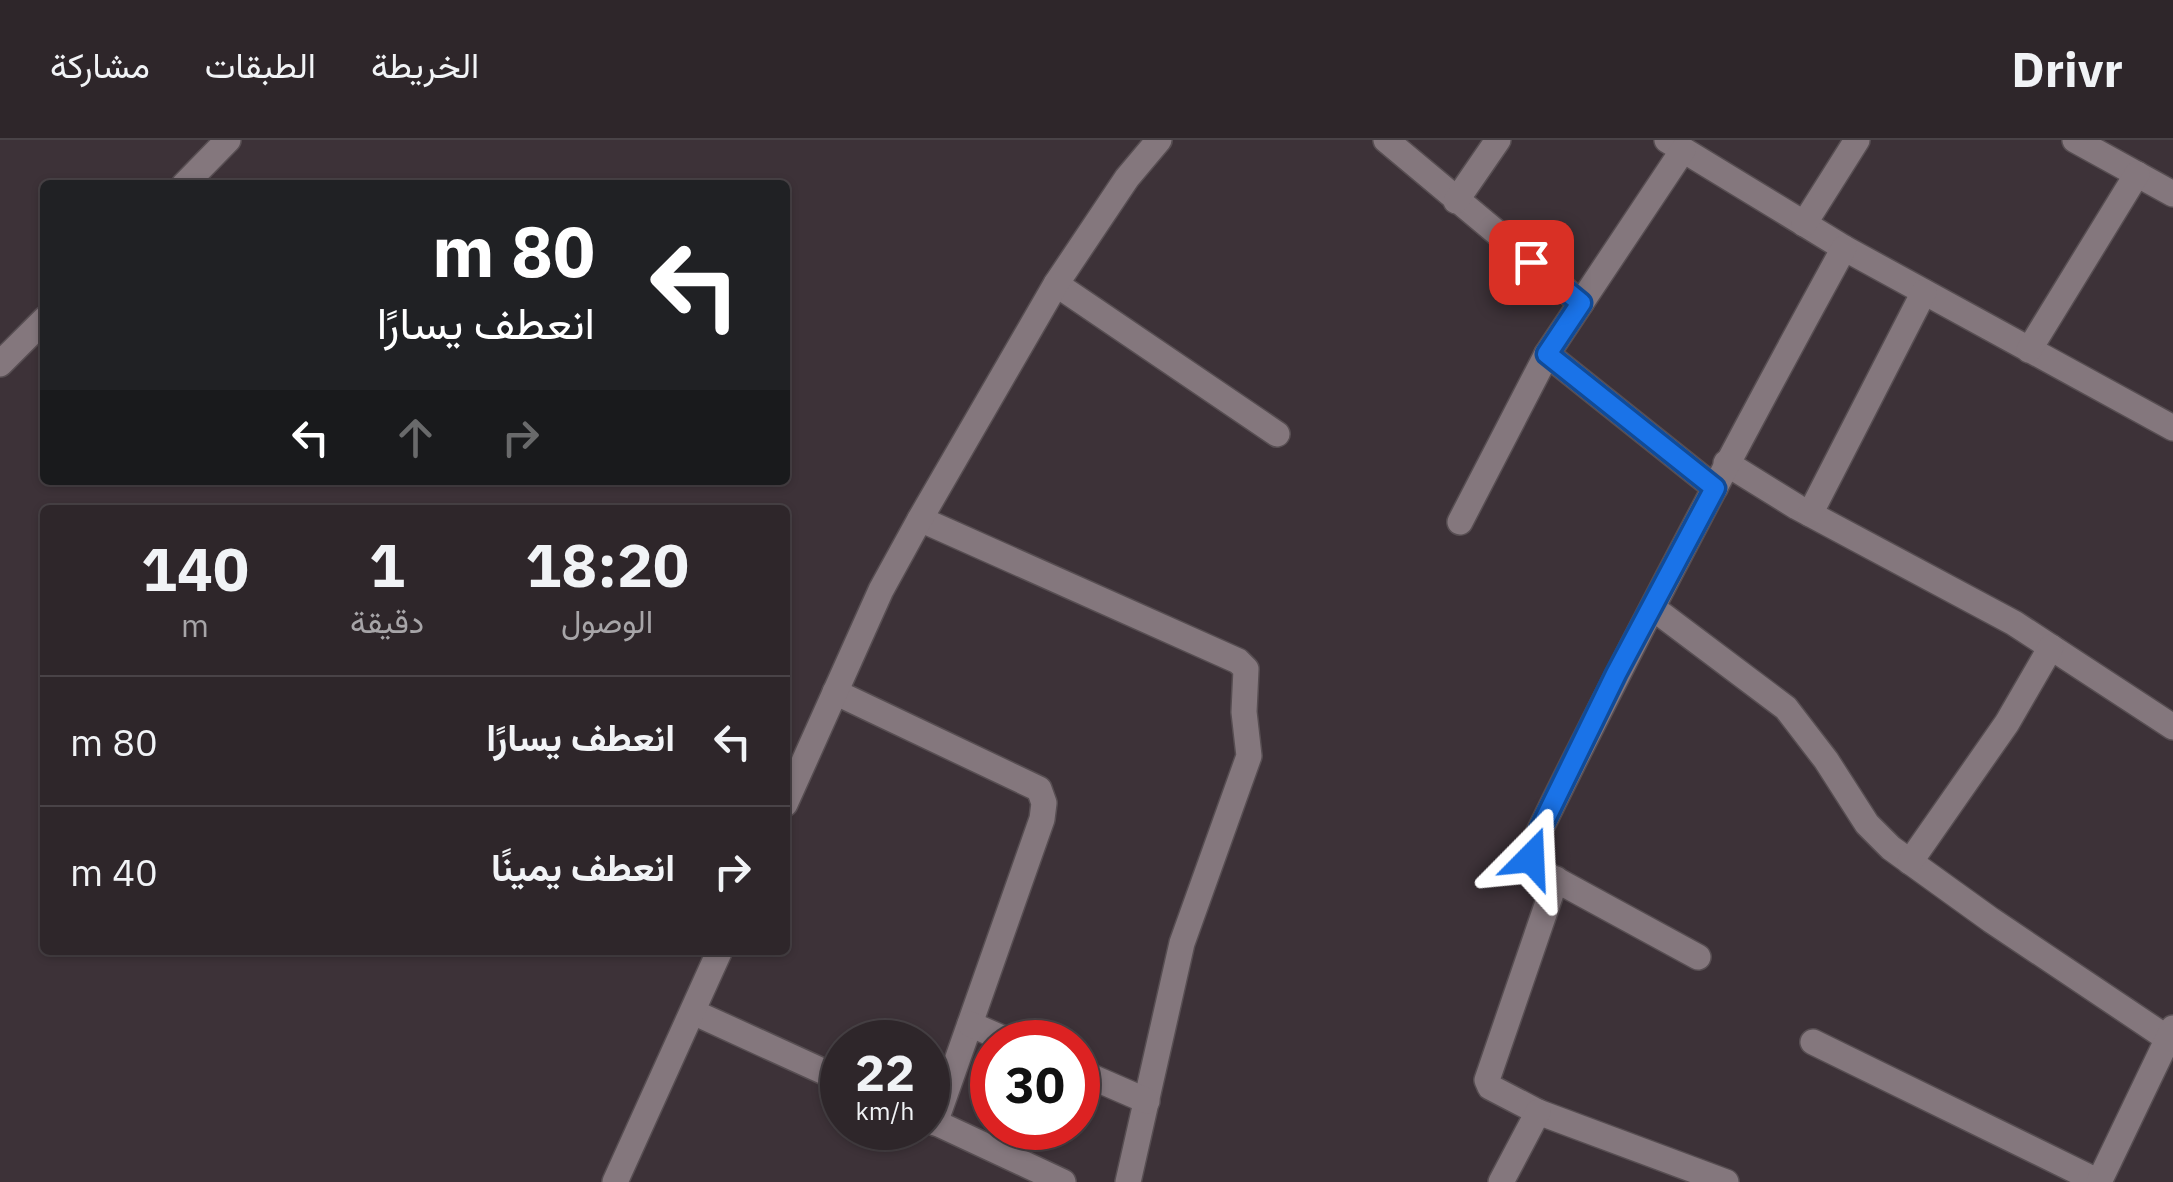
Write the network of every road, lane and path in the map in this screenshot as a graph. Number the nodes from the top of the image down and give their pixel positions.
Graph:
1 (228, 140) edge
2 (1159, 140) edge
3 (1386, 140) edge
4 (1498, 140) edge
5 (1857, 140) edge
6 (2075, 140) edge
7 (1675, 145) edge
8 (2136, 174) junction
9 (189, 180) edge
10 (2173, 194) edge
11 (1456, 200) junction
12 (1804, 224) junction
13 (1844, 248) junction
14 (1056, 284) junction
15 (1924, 292) junction
16 (1581, 303) junction
17 (40, 324) edge
18 (2029, 350) junction
19 (1547, 354) junction
20 (0, 364) edge
21 (2173, 428) edge
22 (1277, 434) dead end
23 (1726, 463) junction
24 (1715, 488) junction
25 (1810, 514) junction
26 (920, 519) junction
27 (1460, 522) dead end
28 (1653, 608) junction
29 (2051, 647) junction
30 (835, 692) junction
31 (2173, 727) edge
32 (790, 793) edge
33 (1910, 862) junction
34 (1556, 880) junction
35 (718, 955) edge
36 (1698, 957) dead end
37 (693, 1012) junction
38 (971, 1020) edge
39 (970, 1024) edge
40 (2170, 1033) edge
41 (1813, 1042) dead end
42 (820, 1070) edge
43 (950, 1075) edge
44 (1100, 1081) edge
45 (1147, 1102) junction
46 (1538, 1112) junction
47 (950, 1129) edge
48 (615, 1182) edge
49 (1063, 1182) edge
50 (1128, 1182) edge
51 (1501, 1182) edge
52 (1726, 1182) edge
53 (2099, 1182) edge

1 - 9 street
2 - 14 street
3 - 11 street
4 - 11 street
5 - 12 street
6 - 8 street
7 - 12 street
7 - 16 street
8 - 10 street
8 - 18 street
11 - 16 street
12 - 13 street
13 - 15 street
13 - 23 street
14 - 22 street
14 - 26 street
15 - 18 street
15 - 25 street
16 - 19 street
17 - 20 street
18 - 21 street
19 - 24 street
19 - 27 street
23 - 24 street
23 - 25 street
24 - 28 street
25 - 29 street
26 - 30 street
26 - 45 street
28 - 33 street
28 - 34 street
29 - 31 street
29 - 33 street
30 - 32 street
30 - 38 street
33 - 40 street
34 - 36 street
34 - 46 street
35 - 37 street
37 - 42 street
37 - 48 street
39 - 43 street
40 - 53 street
41 - 53 street
44 - 45 street
45 - 50 street
46 - 51 street
46 - 52 street
47 - 49 street

